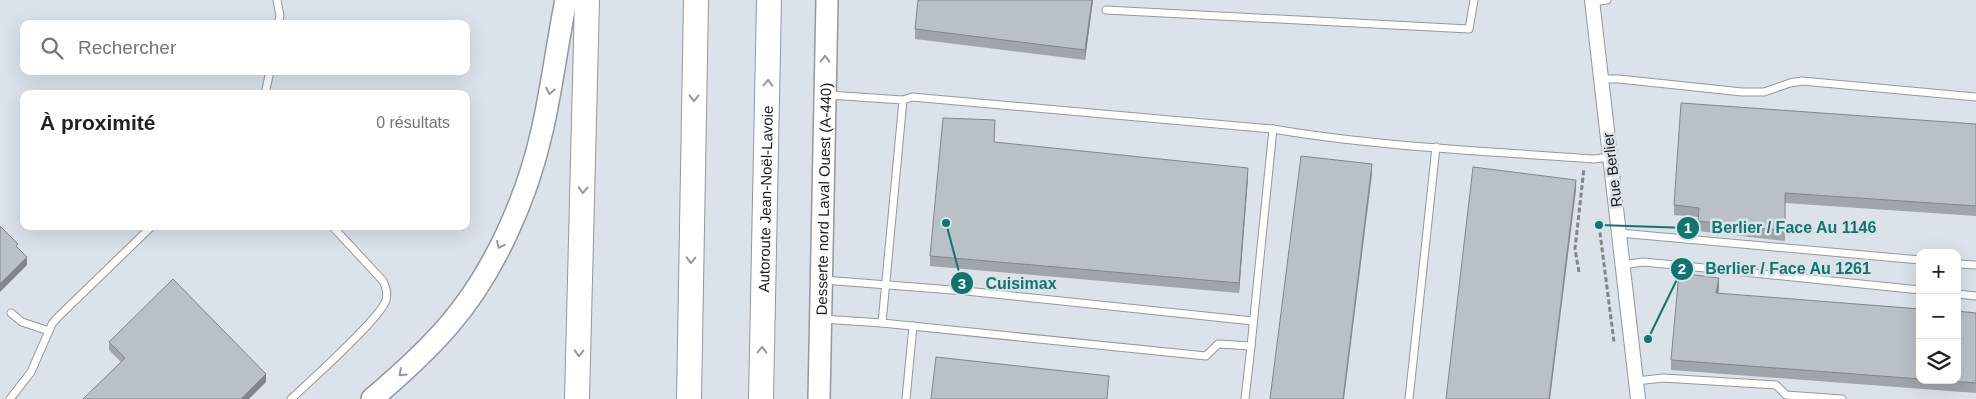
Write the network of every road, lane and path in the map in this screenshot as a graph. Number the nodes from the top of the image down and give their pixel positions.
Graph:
1 (277, 0) edge
2 (566, 0) edge
3 (587, 0) edge
4 (688, 0) edge
5 (696, 0) edge
6 (769, 0) edge
7 (826, 0) edge
8 (1474, 0) edge
9 (1607, 0) edge
10 (1592, 1) edge
11 (1106, 10) dead end
12 (279, 20) edge
13 (695, 49) junction
14 (269, 75) edge
15 (1601, 79) junction
16 (266, 90) edge
17 (825, 95) junction
18 (1976, 97) edge
19 (903, 100) junction
20 (1274, 128) junction
21 (1436, 147) junction
22 (1610, 158) junction
23 (1584, 170) dead end
24 (1599, 225) dead end
25 (148, 230) edge
26 (336, 230) edge
27 (1619, 233) junction
28 (1916, 260) edge
29 (1961, 264) edge
30 (1622, 266) junction
31 (1976, 266) edge
32 (1579, 272) dead end
33 (885, 284) junction
34 (1916, 290) edge
35 (1961, 294) edge
36 (1976, 296) edge
37 (822, 304) junction
38 (12, 313) dead end
39 (1253, 321) junction
40 (882, 323) junction
41 (913, 326) junction
42 (49, 331) junction
43 (1614, 342) dead end
44 (1251, 346) junction
45 (1636, 381) junction
46 (10, 399) edge
47 (291, 399) edge
48 (372, 399) edge
49 (578, 399) edge
50 (689, 399) edge
51 (761, 399) edge
52 (819, 399) edge
53 (832, 399) edge
54 (906, 399) edge
55 (1245, 399) edge
56 (1410, 399) edge
57 (1638, 399) edge
58 (1842, 399) edge

1 - 12 lane
2 -> 48 main road
3 -> 49 highway
4 - 13 highway
5 - 13 highway
51 -> 6 highway, Autoroute Jean-Noël-Lavoie
17 -> 7 main road, Desserte nord Laval Ouest (A-440)
8 - 11 lane
9 - 10 lane
10 - 15 street, Rue Berlier
13 -> 50 highway
14 - 16 lane
15 - 18 lane
15 - 22 street, Rue Berlier
17 - 19 lane
17 - 37 main road, Desserte nord Laval Ouest (A-440)
19 - 20 lane
19 - 33 lane
20 - 21 lane
20 - 39 lane
21 - 22 lane
21 - 56 lane
22 - 27 street, Rue Berlier
23 - 32 path
24 - 43 path
25 - 42 lane
26 - 47 lane
27 - 28 lane
27 - 30 street, Rue Berlier
29 - 31 lane
30 - 34 lane
30 - 45 street, Rue Berlier
33 - 37 lane
33 - 39 lane
33 - 40 lane
35 - 36 lane
37 - 40 lane
37 - 52 main road, Desserte nord Laval Ouest (A-440)
37 - 53 main road
38 - 42 lane
39 - 44 lane
40 - 41 lane
41 - 44 lane
41 - 54 lane
42 - 46 lane
44 - 55 lane
45 - 57 street, Rue Berlier
45 - 58 lane

